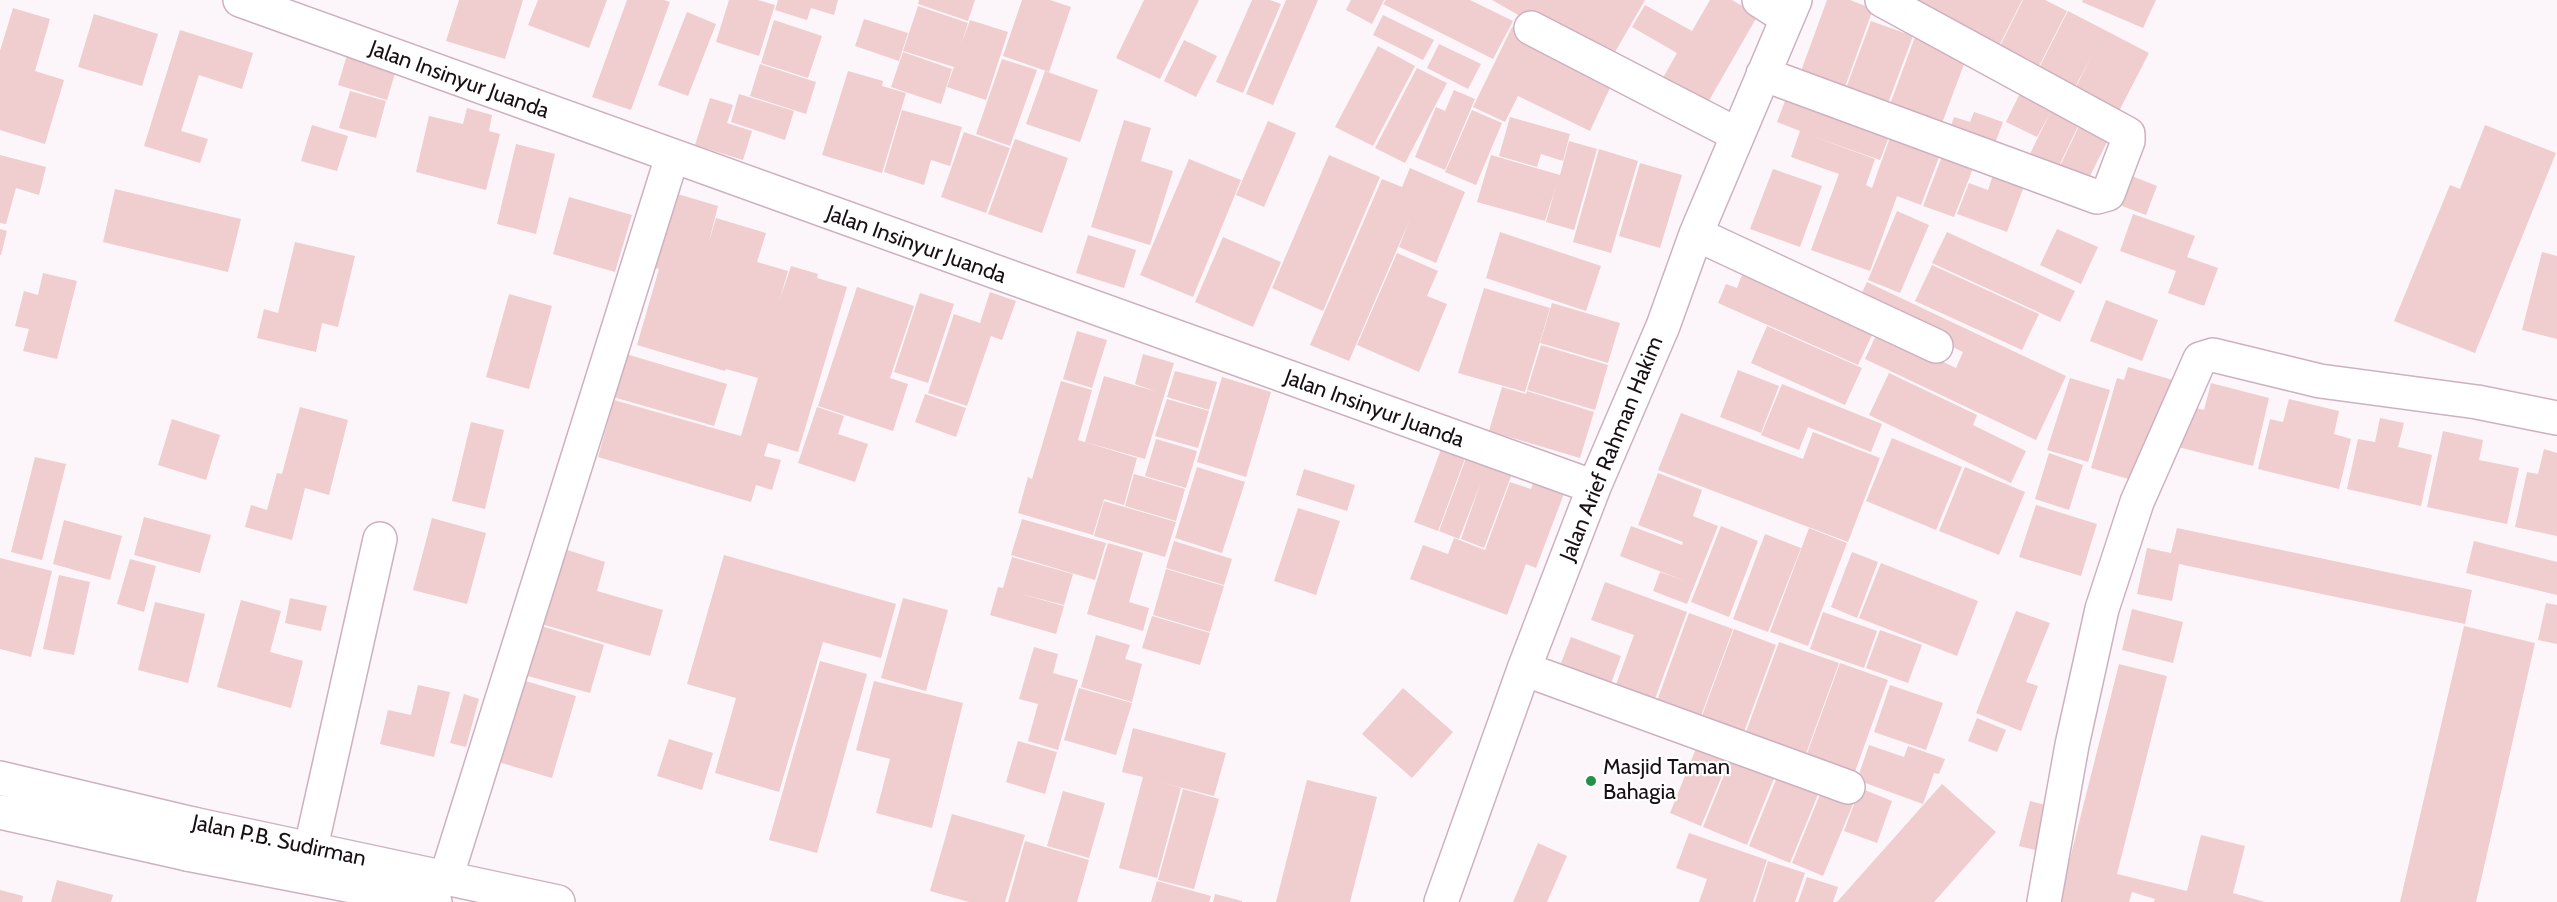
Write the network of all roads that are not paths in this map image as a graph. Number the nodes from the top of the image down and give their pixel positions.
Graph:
1 (240, 0) edge
2 (1759, 0) edge
3 (1882, 0) edge
4 (1791, 9) edge
5 (1531, 28) dead end
6 (1763, 74) junction
7 (1738, 135) junction
8 (672, 157) junction
9 (1696, 234) junction
10 (1936, 346) dead end
11 (2557, 418) edge
12 (1594, 487) junction
13 (380, 539) dead end
14 (1524, 669) junction
15 (0, 778) edge
16 (1848, 787) dead end
17 (0, 812) edge
18 (190, 839) junction
19 (311, 848) junction
20 (440, 890) edge
21 (558, 902) edge
22 (1441, 902) edge
23 (2044, 902) edge

1 - 8 street, Jalan Insinyur Juanda
2 - 4 street
3 - 6 street
4 - 6 street, Jalan Arief Rahman Hakim
5 - 7 street
6 - 7 street, Jalan Arief Rahman Hakim
7 - 9 street, Jalan Arief Rahman Hakim
8 - 12 street, Jalan Insinyur Juanda
8 - 20 street
9 - 10 street
9 - 12 street, Jalan Arief Rahman Hakim
11 - 23 street
12 - 14 street, Jalan Arief Rahman Hakim
13 - 19 street
14 - 16 street
14 - 22 street, Jalan Arief Rahman Hakim
15 - 18 street, Jalan P.B. Sudirman
17 - 18 street, Jalan P.B. Sudirman
18 - 19 street, Jalan P.B. Sudirman
18 - 20 street, Jalan P.B. Sudirman
19 - 20 street, Jalan P.B. Sudirman
20 - 21 street, Jalan P.B. Sudirman

